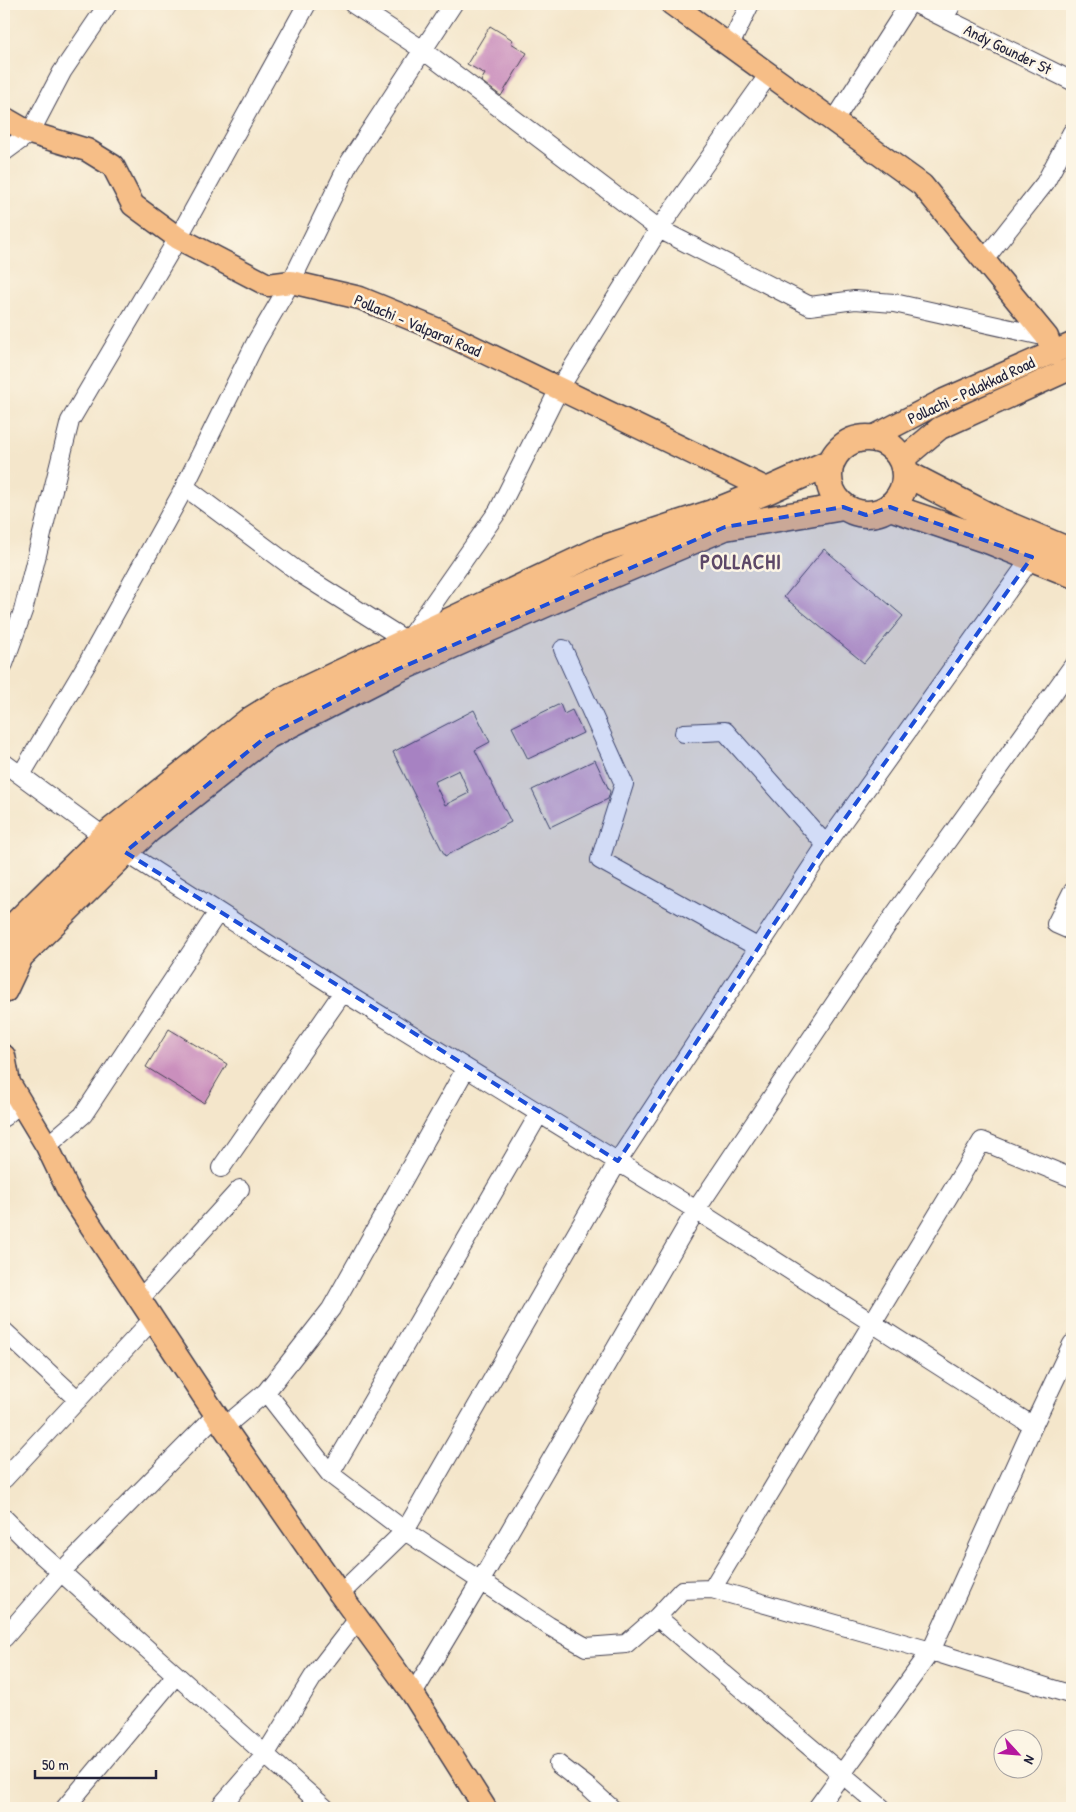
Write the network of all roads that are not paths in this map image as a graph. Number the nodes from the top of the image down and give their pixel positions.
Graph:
1 (108, 4) edge
2 (307, 4) edge
3 (353, 4) edge
4 (453, 4) edge
5 (672, 4) edge
6 (750, 4) edge
7 (909, 4) edge
8 (916, 4) edge
9 (948, 11) edge
10 (730, 45) junction
11 (423, 50) junction
12 (769, 74) junction
13 (1072, 81) edge
14 (4, 118) edge
15 (834, 121) junction
16 (1072, 132) edge
17 (30, 133) junction
18 (4, 152) edge
19 (659, 230) junction
20 (178, 238) junction
21 (984, 260) junction
22 (290, 282) junction
23 (1057, 345) edge
24 (1072, 368) edge
25 (559, 389) junction
26 (871, 438) junction
27 (831, 462) junction
28 (903, 466) junction
29 (185, 487) junction
30 (769, 490) junction
31 (843, 507) junction
32 (890, 507) junction
33 (1072, 552) edge
34 (1032, 557) junction
35 (1072, 574) edge
36 (407, 641) junction
37 (563, 649) dead end
38 (4, 664) edge
39 (1072, 667) edge
40 (684, 733) dead end
41 (4, 763) edge
42 (21, 774) junction
43 (114, 844) junction
44 (826, 845) junction
45 (1072, 892) edge
46 (218, 912) junction
47 (1072, 931) edge
48 (4, 934) edge
49 (759, 948) junction
50 (4, 990) edge
51 (343, 992) junction
52 (4, 1056) edge
53 (466, 1068) junction
54 (7, 1081) edge
55 (21, 1102) junction
56 (539, 1114) junction
57 (4, 1117) edge
58 (47, 1146) junction
59 (618, 1161) junction
60 (221, 1168) dead end
61 (1072, 1178) edge
62 (240, 1188) dead end
63 (696, 1210) junction
64 (140, 1299) junction
65 (153, 1320) junction
66 (873, 1323) junction
67 (4, 1331) edge
68 (1072, 1344) edge
69 (266, 1392) junction
70 (78, 1400) junction
71 (220, 1421) junction
72 (1033, 1426) junction
73 (330, 1474) junction
74 (4, 1479) edge
75 (4, 1518) edge
76 (405, 1531) junction
77 (61, 1572) junction
78 (480, 1582) junction
79 (712, 1589) junction
80 (340, 1594) junction
81 (657, 1617) junction
82 (358, 1619) junction
83 (4, 1638) edge
84 (931, 1651) junction
85 (176, 1675) junction
86 (413, 1694) junction
87 (1072, 1695) edge
88 (265, 1755) junction
89 (558, 1764) dead end
90 (842, 1773) junction
91 (65, 1808) edge
92 (219, 1808) edge
93 (325, 1808) edge
94 (485, 1808) edge
95 (611, 1808) edge
96 (817, 1808) edge
97 (882, 1808) edge

1 - 17 street
2 - 20 street
3 - 11 street
4 - 11 street
5 - 10 main road
6 - 10 street
7 - 15 street
8 - 9 street, Andy Gounder St
9 - 13 street, Andy Gounder St
10 - 12 main road
11 - 19 street
11 - 22 street
12 - 15 main road
12 - 19 street
14 - 17 main road, Pollachi - Valparai Road
15 - 21 main road
16 - 21 street
17 - 18 street
17 - 20 main road, Pollachi - Valparai Road
19 - 23 street
19 - 25 street
20 - 22 main road, Pollachi - Valparai Road
20 - 38 street
21 - 23 main road
22 - 25 main road, Pollachi - Valparai Road
22 - 29 street
23 - 26 main road, Pollachi - Palakkad Road
24 - 28 main road
25 - 30 main road, Pollachi - Valparai Road
25 - 36 street
26 - 27 highway
26 - 28 highway
27 - 30 highway
27 - 31 highway
28 - 32 highway
28 - 33 highway
29 - 36 street
29 - 42 street
30 - 36 highway
31 - 32 highway
31 - 43 highway
32 - 34 highway
34 - 35 highway
34 - 44 street
36 - 43 highway
37 - 49 street
39 - 63 street
40 - 44 street
41 - 42 street
42 - 43 street
43 - 46 street
43 - 48 highway
43 - 50 highway
44 - 49 street
45 - 47 street
46 - 51 street
46 - 58 street
49 - 59 street
51 - 53 street
51 - 60 street
52 - 54 main road
53 - 56 street
53 - 69 street
54 - 55 main road
55 - 57 street
55 - 58 main road
56 - 59 street
56 - 73 street
58 - 64 main road
59 - 63 street
59 - 76 street
61 - 66 street
62 - 64 street
63 - 66 street
63 - 78 street
64 - 65 main road
65 - 70 street
65 - 71 main road
66 - 72 street
66 - 79 street
67 - 70 street
68 - 72 street
69 - 71 street
69 - 73 street
70 - 74 street
71 - 77 street
71 - 80 main road
72 - 84 street
73 - 76 street
75 - 77 street
76 - 78 street
76 - 80 street
77 - 83 street
77 - 85 street
78 - 81 street
78 - 86 street
79 - 81 street
79 - 84 street
80 - 82 main road
81 - 90 street
82 - 86 main road
82 - 88 street
84 - 87 street
84 - 90 street
85 - 88 street
85 - 91 street
86 - 94 main road
88 - 92 street
88 - 93 street
89 - 95 street
90 - 96 street
90 - 97 street

